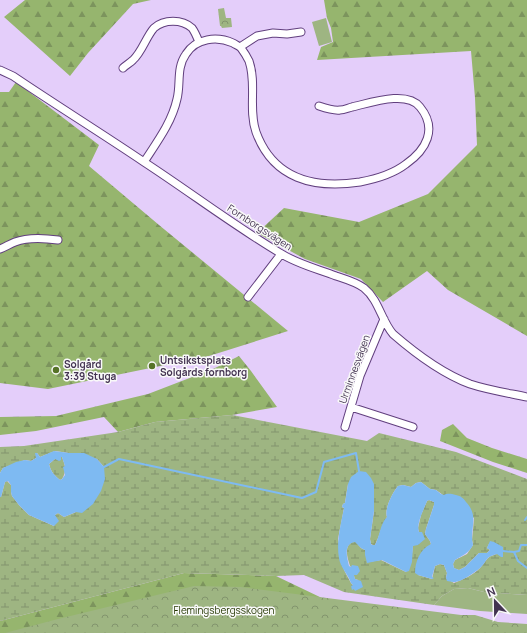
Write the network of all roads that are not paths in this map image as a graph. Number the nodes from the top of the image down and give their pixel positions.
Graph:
1 (301, 32) dead end
2 (199, 42) junction
3 (240, 47) junction
4 (123, 68) dead end
5 (0, 70) edge
6 (319, 106) dead end
7 (144, 162) junction
8 (58, 240) dead end
9 (0, 249) edge
10 (281, 254) junction
11 (248, 297) dead end
12 (384, 319) junction
13 (527, 397) edge
14 (351, 406) junction
15 (345, 427) dead end
16 (413, 427) dead end

1 - 3 street
2 - 3 street
2 - 4 street
2 - 7 street
3 - 6 street
5 - 7 street, Fornborgsvägen
7 - 10 street, Fornborgsvägen
8 - 9 street
10 - 11 street
10 - 12 street, Fornborgsvägen
12 - 13 street, Fornborgsvägen
12 - 14 street, Urminnesvägen
14 - 15 street, Urminnesvägen
14 - 16 street

